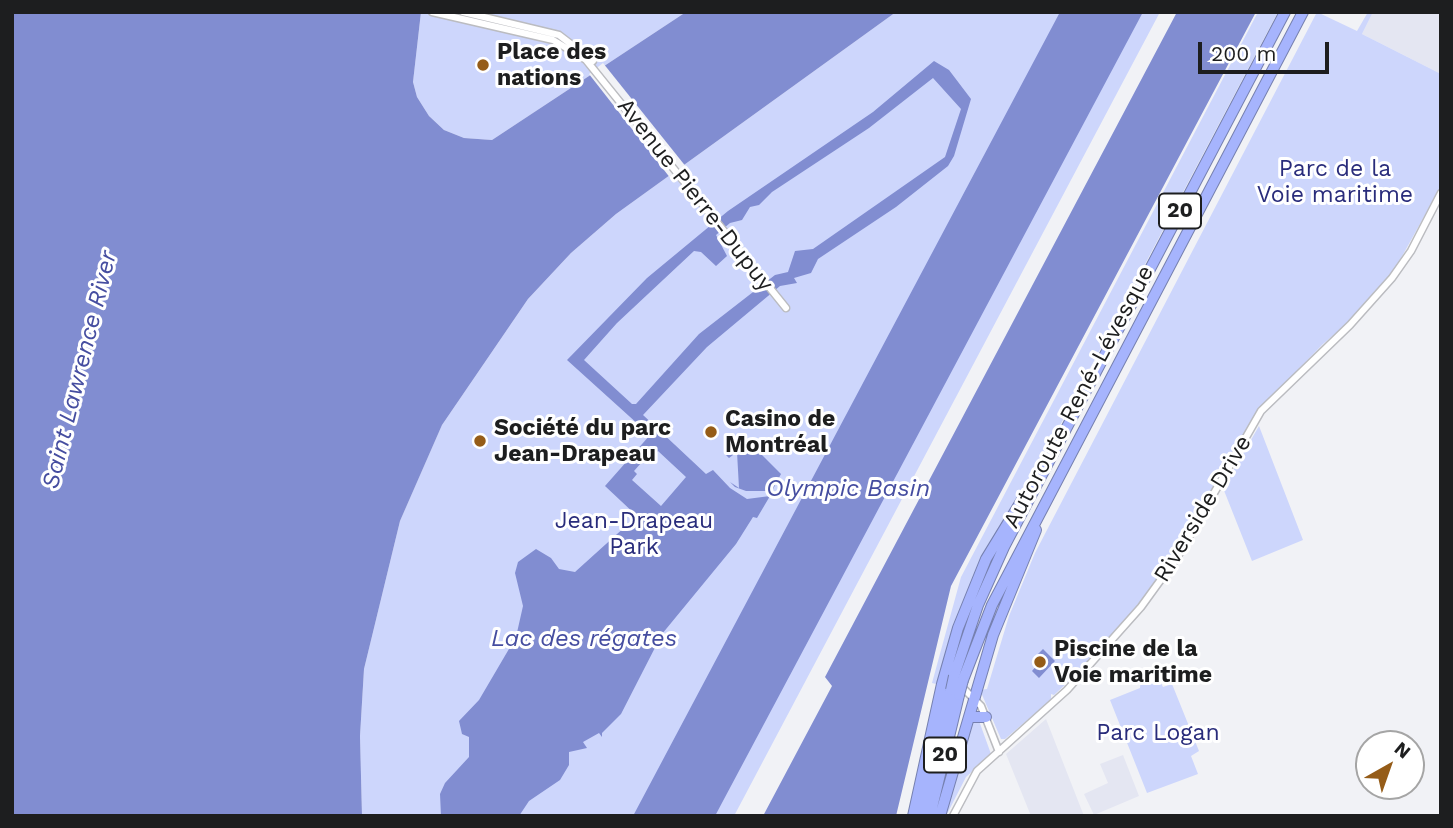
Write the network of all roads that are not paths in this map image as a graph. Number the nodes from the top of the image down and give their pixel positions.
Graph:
1 (432, 12) edge
2 (463, 12) edge
3 (1284, 12) edge
4 (1303, 12) edge
5 (606, 80) junction
6 (1441, 193) edge
7 (786, 308) dead end
8 (1050, 493) junction
9 (954, 678) junction
10 (955, 692) junction
11 (975, 698) junction
12 (969, 717) junction
13 (986, 717) junction
14 (999, 751) junction
15 (913, 816) edge
16 (920, 816) edge
17 (930, 816) edge
18 (940, 816) edge
19 (953, 816) edge

1 - 5 street
2 - 5 street
3 - 9 highway, Autoroute René-Lévesque / 20
4 - 8 highway, Autoroute René-Lévesque / 20
5 - 7 street, Avenue Pierre-Dupuy
6 - 14 street, Riverside Drive
8 - 9 highway, Autoroute René-Lévesque / 20
8 - 11 highway
9 - 10 highway, Autoroute René-Lévesque / 20, bridge
9 - 11 street
9 - 15 highway
10 - 16 highway, Autoroute René-Lévesque / 20
10 - 17 highway, Autoroute René-Lévesque / 20
11 - 12 highway
11 - 13 street
12 - 13 highway
12 - 18 highway
13 - 14 street
14 - 19 street, Riverside Drive

